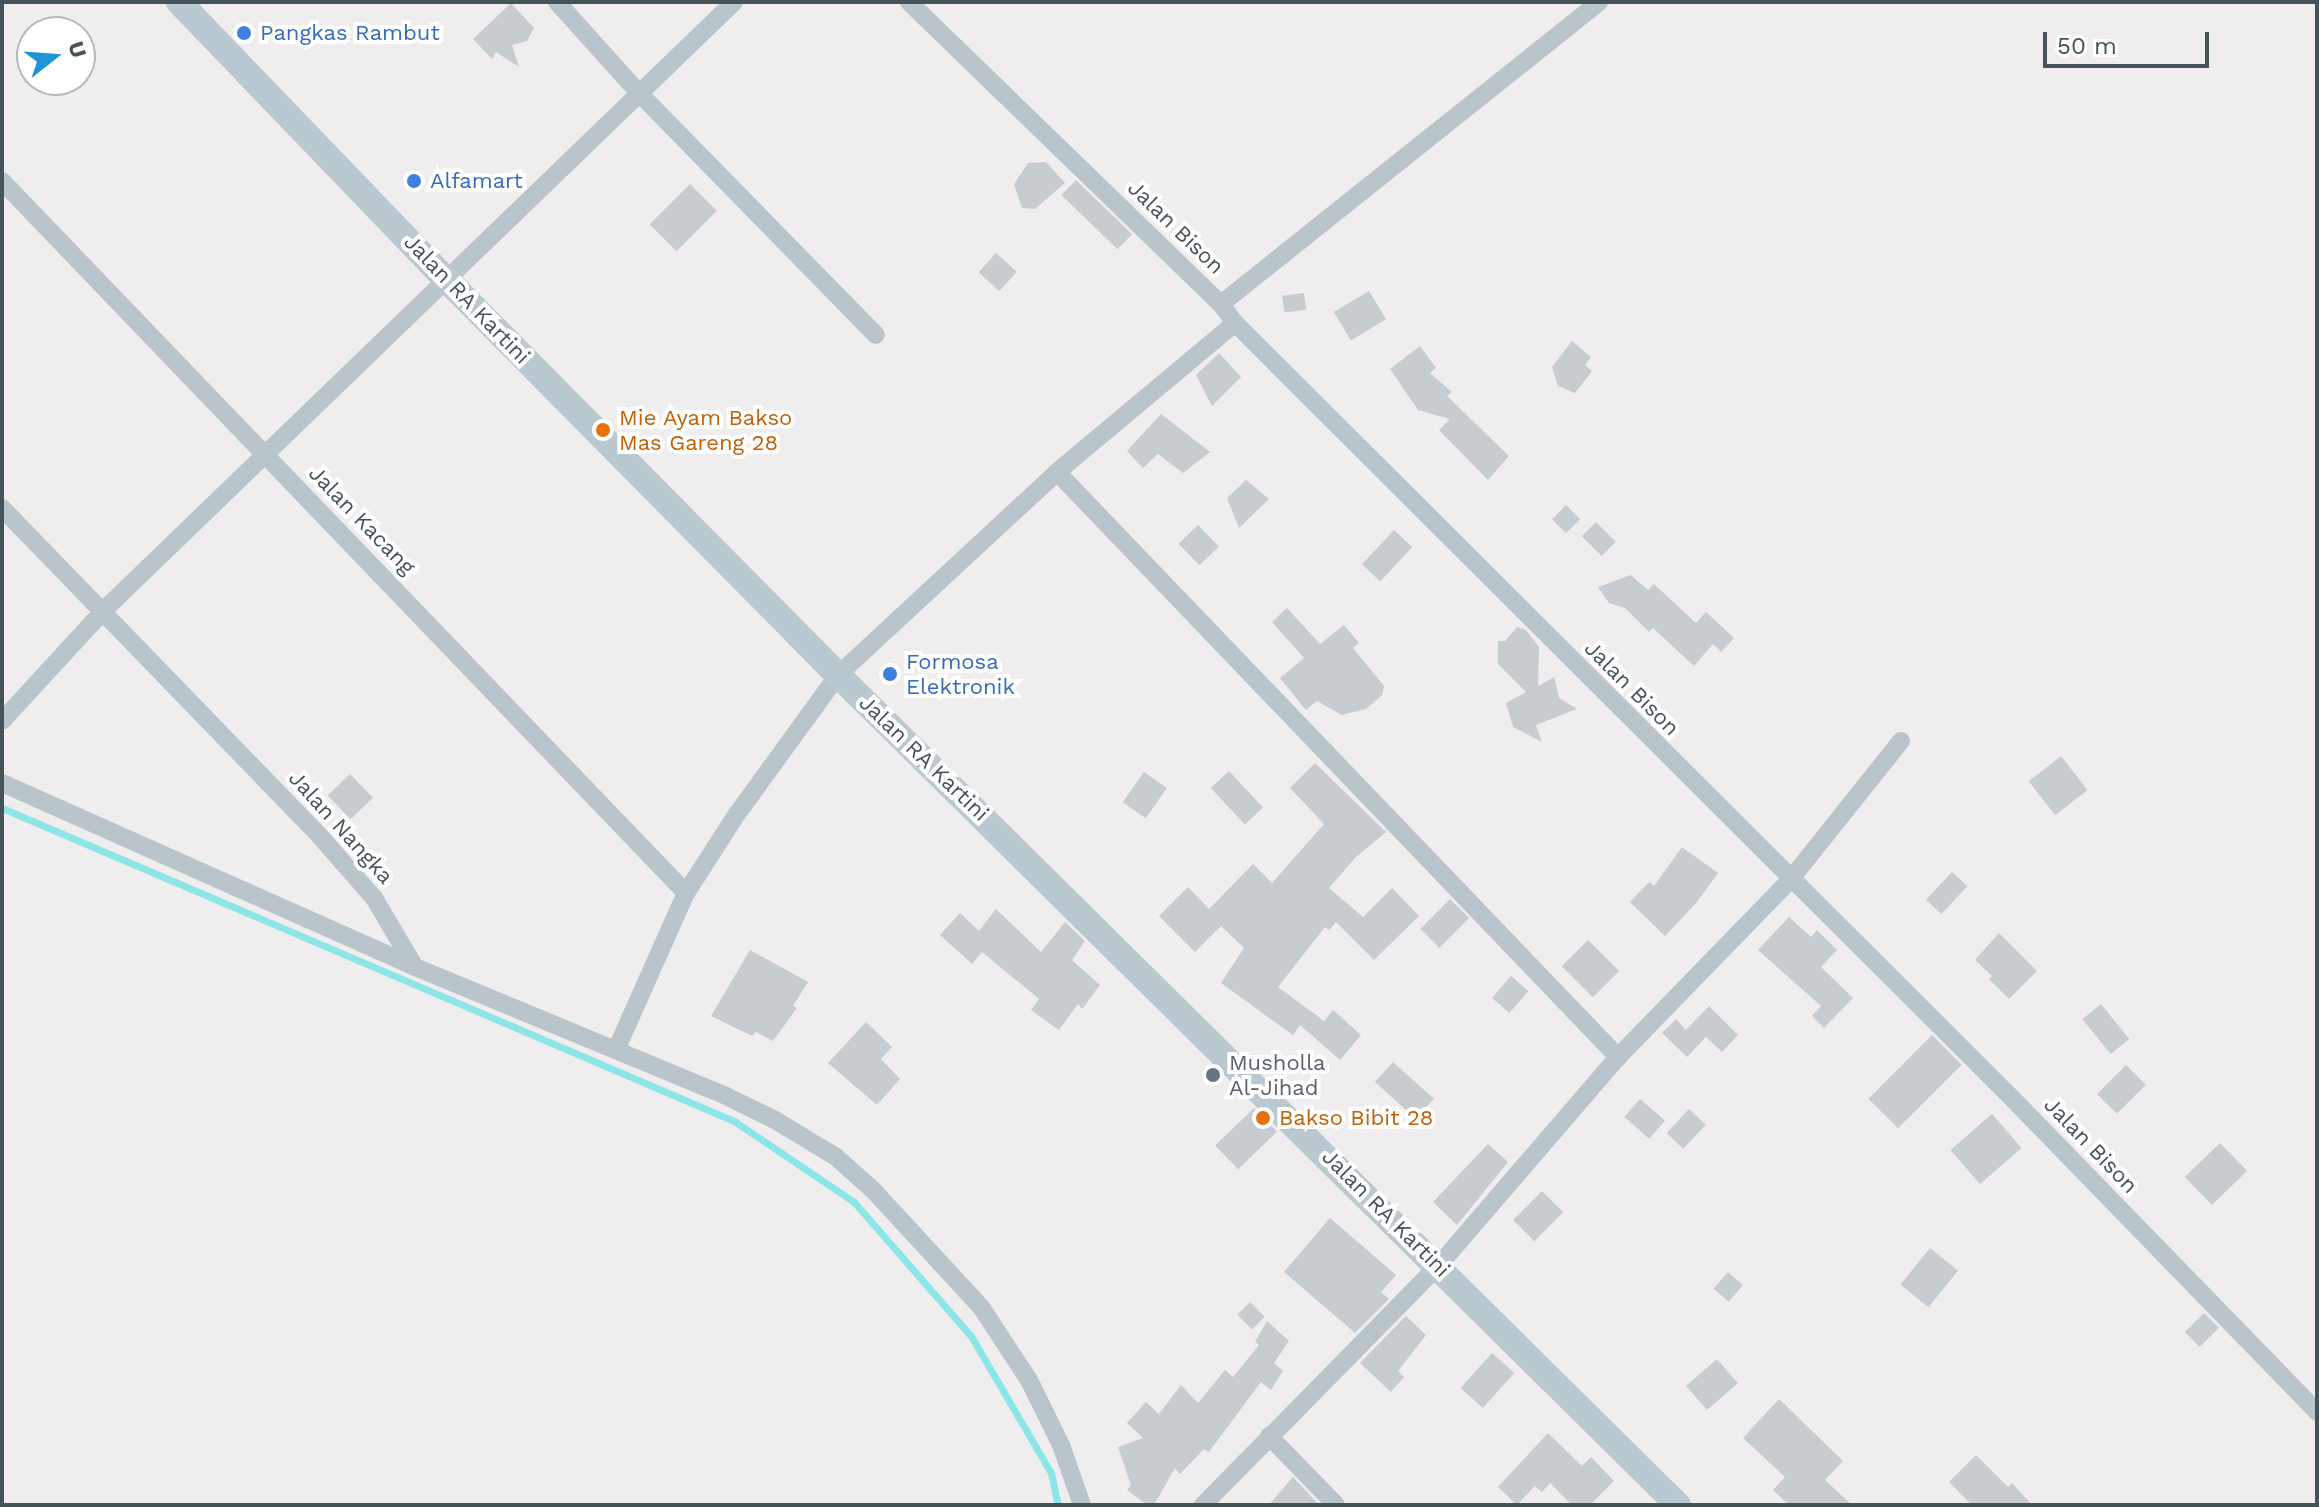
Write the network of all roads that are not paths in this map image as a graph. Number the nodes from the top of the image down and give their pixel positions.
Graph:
1 (179, 2) edge
2 (557, 2) edge
3 (734, 2) edge
4 (909, 2) edge
5 (1599, 2) edge
6 (638, 92) junction
7 (2, 181) edge
8 (445, 278) junction
9 (1221, 304) junction
10 (1235, 323) junction
11 (876, 335) dead end
12 (265, 453) junction
13 (1057, 472) junction
14 (2, 508) edge
15 (104, 610) junction
16 (838, 675) junction
17 (2, 721) edge
18 (1901, 741) dead end
19 (2, 783) edge
20 (1790, 880) junction
21 (686, 893) junction
22 (415, 967) junction
23 (616, 1050) junction
24 (1618, 1057) junction
25 (1439, 1265) junction
26 (2317, 1412) edge
27 (1269, 1436) junction
28 (1082, 1505) edge
29 (1203, 1505) edge
30 (1336, 1505) edge
31 (1678, 1505) edge

1 - 8 main road, Jalan RA Kartini
2 - 6 street
3 - 6 street
4 - 9 street, Jalan Bison
5 - 9 street
6 - 8 street
6 - 11 street
7 - 12 street, Jalan Kacang
8 - 12 street
8 - 16 main road, Jalan RA Kartini
9 - 10 street, Jalan Bison
10 - 13 street
10 - 20 street, Jalan Bison
12 - 15 street
12 - 21 street, Jalan Kacang
13 - 16 street
13 - 24 street
14 - 15 street, Jalan Nangka
15 - 17 street
15 - 22 street, Jalan Nangka
16 - 21 street
16 - 25 main road, Jalan RA Kartini
18 - 20 street
19 - 22 street
20 - 24 street
20 - 26 street, Jalan Bison
21 - 23 street
22 - 23 street
23 - 28 street
24 - 25 street
25 - 27 street
25 - 31 main road, Jalan RA Kartini
27 - 29 street
27 - 30 street

